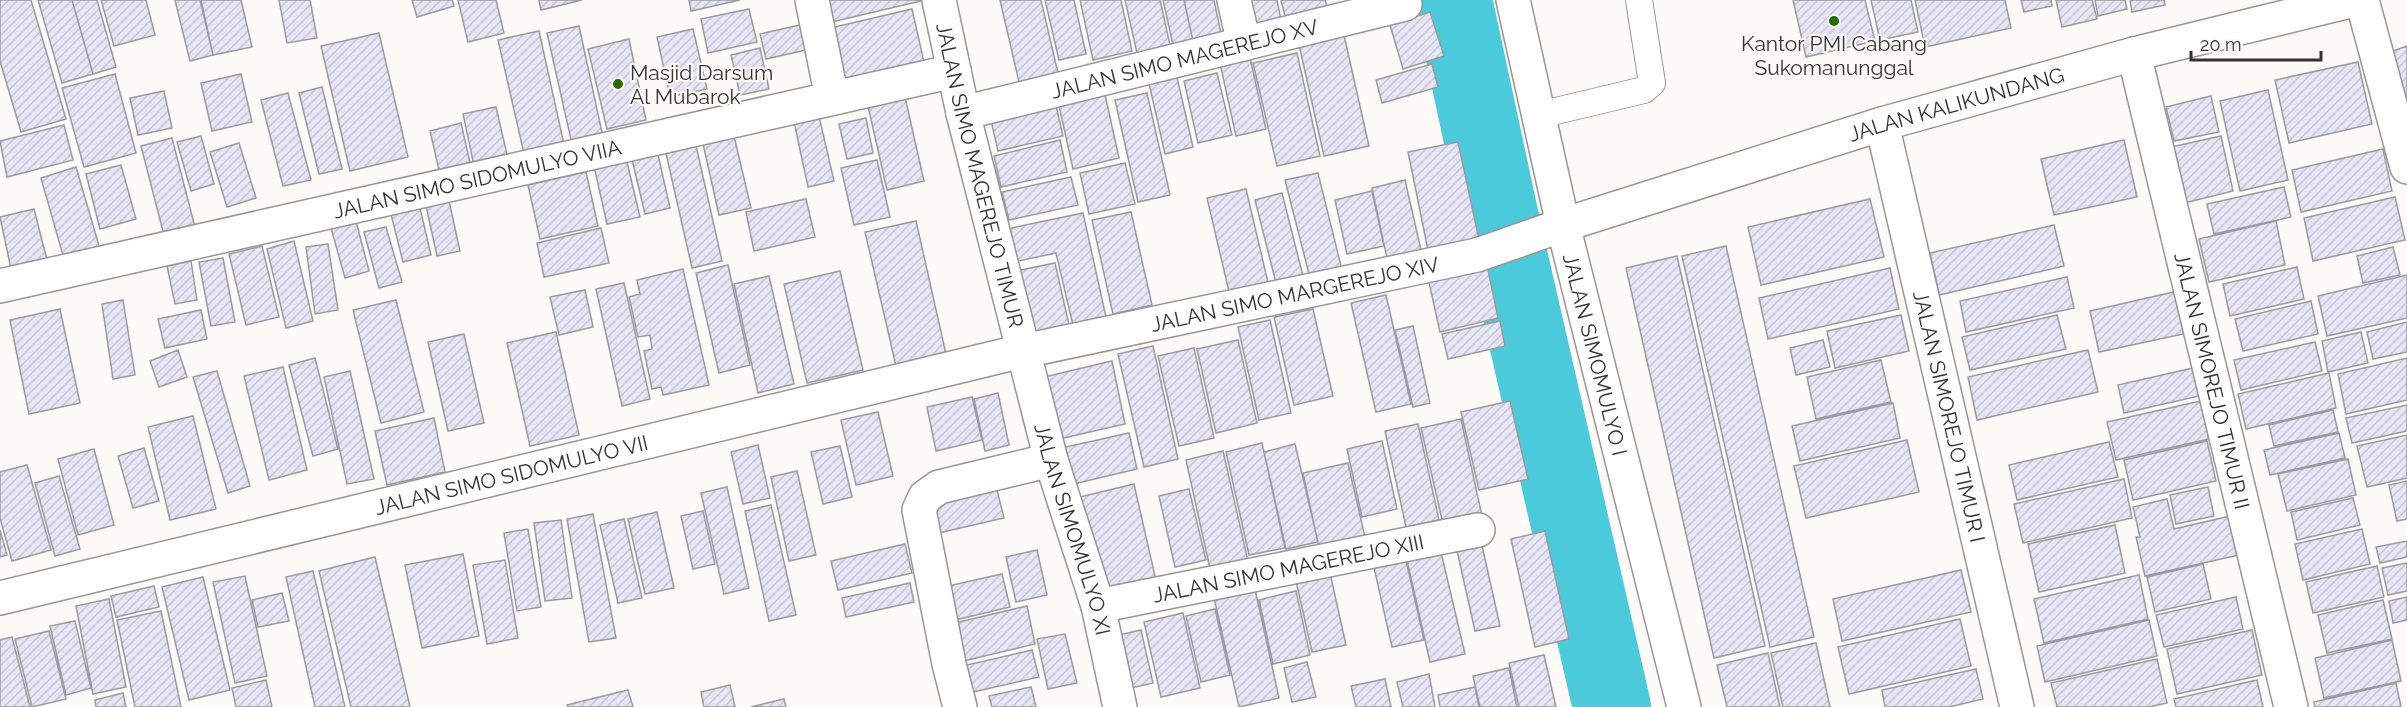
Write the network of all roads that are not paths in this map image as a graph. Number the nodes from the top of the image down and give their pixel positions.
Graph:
1 (812, 0) edge
2 (939, 0) edge
3 (1234, 0) edge
4 (1514, 0) edge
5 (1639, 0) edge
6 (2354, 0) edge
7 (2362, 0) edge
8 (1405, 4) dead end
9 (1244, 44) junction
10 (2134, 54) junction
11 (954, 71) junction
12 (832, 98) junction
13 (963, 113) junction
14 (1539, 115) junction
15 (1882, 124) junction
16 (2407, 167) edge
17 (1549, 230) junction
18 (0, 286) edge
19 (1023, 351) junction
20 (1051, 460) junction
21 (1478, 530) dead end
22 (0, 598) edge
23 (1098, 606) junction
24 (960, 707) edge
25 (1120, 707) edge
26 (1684, 707) edge
27 (2017, 707) edge
28 (2291, 707) edge

1 - 12 street
2 - 11 street, JALAN SIMO MAGEREJO TIMUR
3 - 9 street
4 - 14 street, JALAN SIMOMULYO I
5 - 14 lane
6 - 10 street, JALAN KALIKUNDANG
7 - 16 street
8 - 9 street, JALAN SIMO MAGEREJO XV
9 - 13 street, JALAN SIMO MAGEREJO XV
10 - 15 street, JALAN KALIKUNDANG
10 - 28 street, JALAN SIMOREJO TIMUR II
11 - 12 street, JALAN SIMO SIDOMULYO VIIA
11 - 13 street, JALAN SIMO MAGEREJO TIMUR
12 - 18 street, JALAN SIMO SIDOMULYO VIIA
13 - 19 street, JALAN SIMO MAGEREJO TIMUR
14 - 17 street, JALAN SIMOMULYO I
15 - 17 street, JALAN KALIKUNDANG
15 - 27 street, JALAN SIMOREJO TIMUR I
17 - 19 street, JALAN SIMO MARGEREJO XIV
17 - 26 street, JALAN SIMOMULYO I
19 - 20 street, JALAN SIMOMULYO XI
19 - 22 street, JALAN SIMO SIDOMULYO VII
20 - 23 street, JALAN SIMOMULYO XI
20 - 24 street
21 - 23 street, JALAN SIMO MAGEREJO XIII
23 - 25 street, JALAN SIMOMULYO XI

